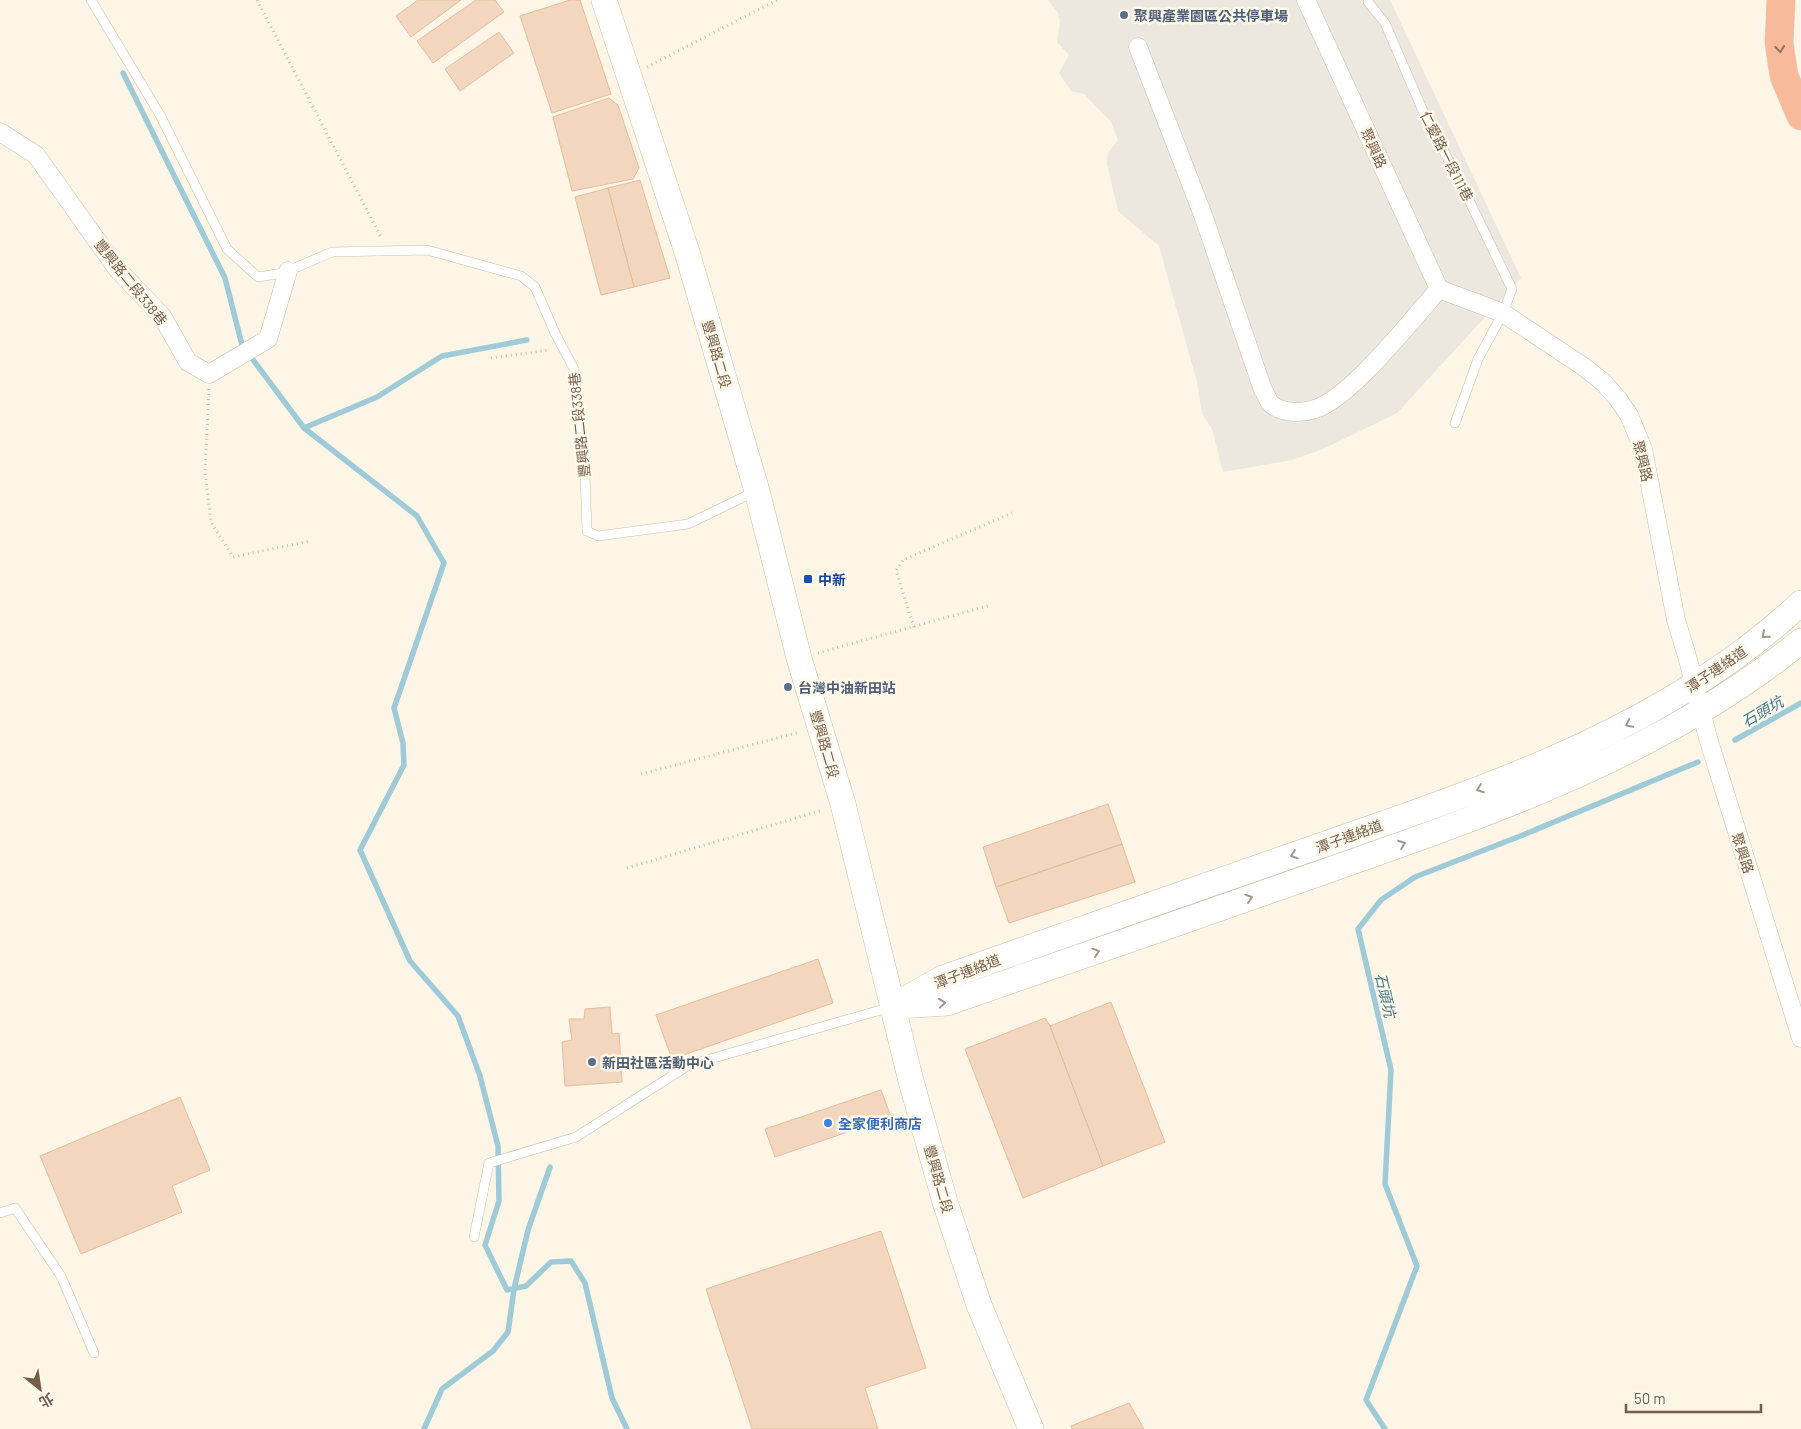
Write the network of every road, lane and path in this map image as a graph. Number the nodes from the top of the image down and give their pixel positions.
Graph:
1 (91, 0) edge
2 (257, 0) edge
3 (604, 0) edge
4 (777, 0) edge
5 (1306, 0) edge
6 (1781, 0) edge
7 (1368, 2) dead end
8 (1138, 47) dead end
9 (628, 76) junction
10 (1801, 116) edge
11 (0, 132) edge
12 (390, 251) junction
13 (288, 271) junction
14 (1439, 289) junction
15 (1503, 313) junction
16 (563, 348) junction
17 (491, 358) dead end
18 (209, 374) junction
19 (1454, 423) dead end
20 (757, 491) junction
21 (1012, 513) dead end
22 (310, 541) dead end
23 (1801, 603) edge
24 (991, 605) dead end
25 (914, 627) junction
26 (1801, 641) edge
27 (799, 658) junction
28 (1695, 684) junction
29 (1701, 710) junction
30 (820, 726) junction
31 (641, 774) dead end
32 (843, 804) junction
33 (627, 868) dead end
34 (893, 1006) junction
35 (1801, 1038) edge
36 (0, 1213) edge
37 (474, 1236) dead end
38 (94, 1353) dead end
39 (1031, 1429) edge

1 - 13 lane, 豐興路二段338巷
2 - 12 path
3 - 9 street, 豐興路二段
4 - 9 path
5 - 14 street, 聚興路
6 -> 10 highway
7 - 15 lane, 仁愛路一段111巷
8 - 14 street
9 - 20 street, 豐興路二段
11 - 18 street, 豐興路二段338巷
12 - 13 lane, 豐興路二段338巷
12 - 16 lane, 豐興路二段338巷
13 - 18 street
14 - 15 street, 聚興路
15 - 19 lane, 仁愛路一段111巷
15 - 28 street, 聚興路
16 - 17 path
16 - 20 lane, 豐興路二段338巷
18 - 22 path
20 - 27 street, 豐興路二段
21 - 25 path
23 -> 28 street, 潭子連絡道
24 - 25 path
25 - 27 path
26 - 29 street, 潭子連絡道
27 - 30 street, 豐興路二段
28 - 29 street, 聚興路
28 -> 34 street, 潭子連絡道
34 -> 29 street, 潭子連絡道
29 - 35 street, 聚興路
30 - 31 path
30 - 32 street, 豐興路二段
32 - 33 path
32 - 34 street, 豐興路二段
34 - 37 lane
34 - 39 street, 豐興路二段
36 - 38 lane

